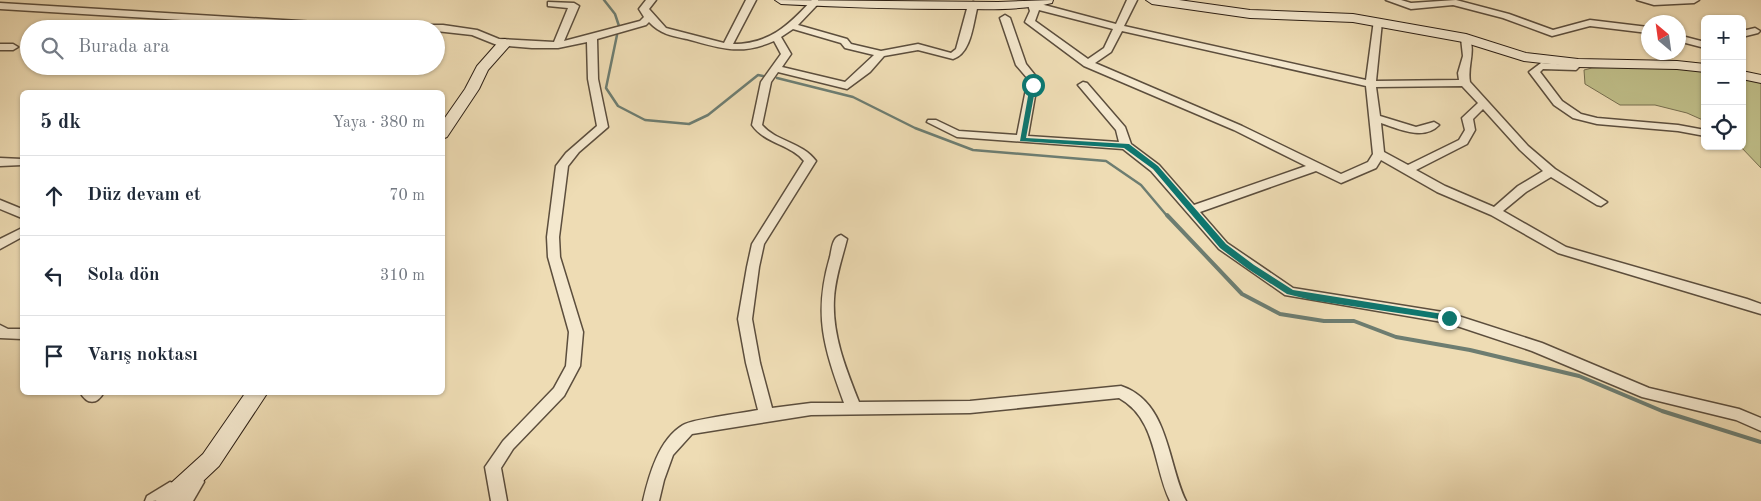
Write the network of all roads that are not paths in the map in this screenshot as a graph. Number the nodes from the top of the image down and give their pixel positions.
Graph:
1 (651, 0) edge
2 (750, 0) edge
3 (781, 0) edge
4 (1047, 0) edge
5 (1132, 0) edge
6 (1152, 0) edge
7 (1391, 0) edge
8 (1642, 0) edge
9 (1694, 0) edge
10 (815, 2) junction
11 (842, 2) edge
12 (551, 4) dead end
13 (973, 5) junction
14 (1033, 5) junction
15 (0, 6) edge
16 (649, 17) junction
17 (1006, 18) dead end
18 (233, 20) edge
19 (1377, 22) junction
20 (792, 26) junction
21 (445, 28) edge
22 (1120, 28) junction
23 (1641, 29) edge
24 (1755, 31) dead end
25 (1746, 33) edge
26 (592, 37) junction
27 (777, 38) junction
28 (1466, 38) junction
29 (1686, 40) edge
30 (505, 43) junction
31 (1701, 44) edge
32 (558, 45) junction
33 (0, 47) edge
34 (13, 47) dead end
35 (726, 48) junction
36 (882, 54) junction
37 (1578, 63) junction
38 (1088, 64) junction
39 (776, 68) junction
40 (1701, 68) edge
41 (1746, 76) edge
42 (1761, 79) edge
43 (1465, 83) junction
44 (1371, 84) junction
45 (1083, 85) dead end
46 (1483, 104) junction
47 (1374, 118) junction
48 (932, 122) dead end
49 (1434, 125) dead end
50 (445, 130) edge
51 (1701, 132) edge
52 (1022, 140) junction
53 (1126, 146) junction
54 (1379, 154) junction
55 (0, 162) edge
56 (20, 162) edge
57 (1316, 167) junction
58 (1408, 170) junction
59 (1551, 172) junction
60 (1601, 202) dead end
61 (0, 204) edge
62 (1193, 212) junction
63 (1494, 212) junction
64 (20, 213) edge
65 (20, 233) edge
66 (841, 239) dead end
67 (0, 245) edge
68 (1761, 309) edge
69 (256, 395) edge
70 (854, 409) junction
71 (767, 415) junction
72 (1761, 425) edge
73 (211, 460) junction
74 (153, 501) edge
75 (167, 501) edge
76 (184, 501) edge
77 (499, 501) edge
78 (651, 501) edge
79 (1178, 501) edge

1 - 16 street
2 - 35 street
3 - 10 main road
4 - 14 main road
5 - 22 street
6 - 19 main road
7 - 23 street
8 - 9 street
10 - 11 main road
10 - 20 street
11 - 13 main road
12 - 32 street
13 - 14 main road
13 - 36 street
14 - 22 street
14 - 38 street
15 - 18 street
16 - 26 street
16 - 35 street
17 - 52 street
19 - 28 main road
19 - 44 street
20 - 27 street
20 - 36 street
21 - 30 street
22 - 38 street
22 - 44 street
24 - 25 street
26 - 32 street
26 - 77 street
27 - 35 street
27 - 39 street
28 - 37 main road
28 - 43 street
29 - 31 street
30 - 32 street
30 - 50 main road
33 - 34 street
36 - 39 street
37 - 40 main road
37 - 51 street
38 - 57 street
39 - 71 street
41 - 42 main road
43 - 44 street
43 - 46 street
44 - 47 street
45 - 53 street
46 - 58 street
46 - 59 street
47 - 49 street
47 - 54 street
48 - 52 street
52 - 53 street
53 - 62 street
54 - 57 street
54 - 58 street
55 - 56 street
57 - 62 street
58 - 63 street
59 - 60 street
59 - 63 street
61 - 64 street
62 - 72 street
63 - 68 street
65 - 67 street
66 - 70 street
69 - 73 main road
70 - 71 street
70 - 79 street
71 - 78 street
73 - 74 street
73 - 75 main road
73 - 76 street

